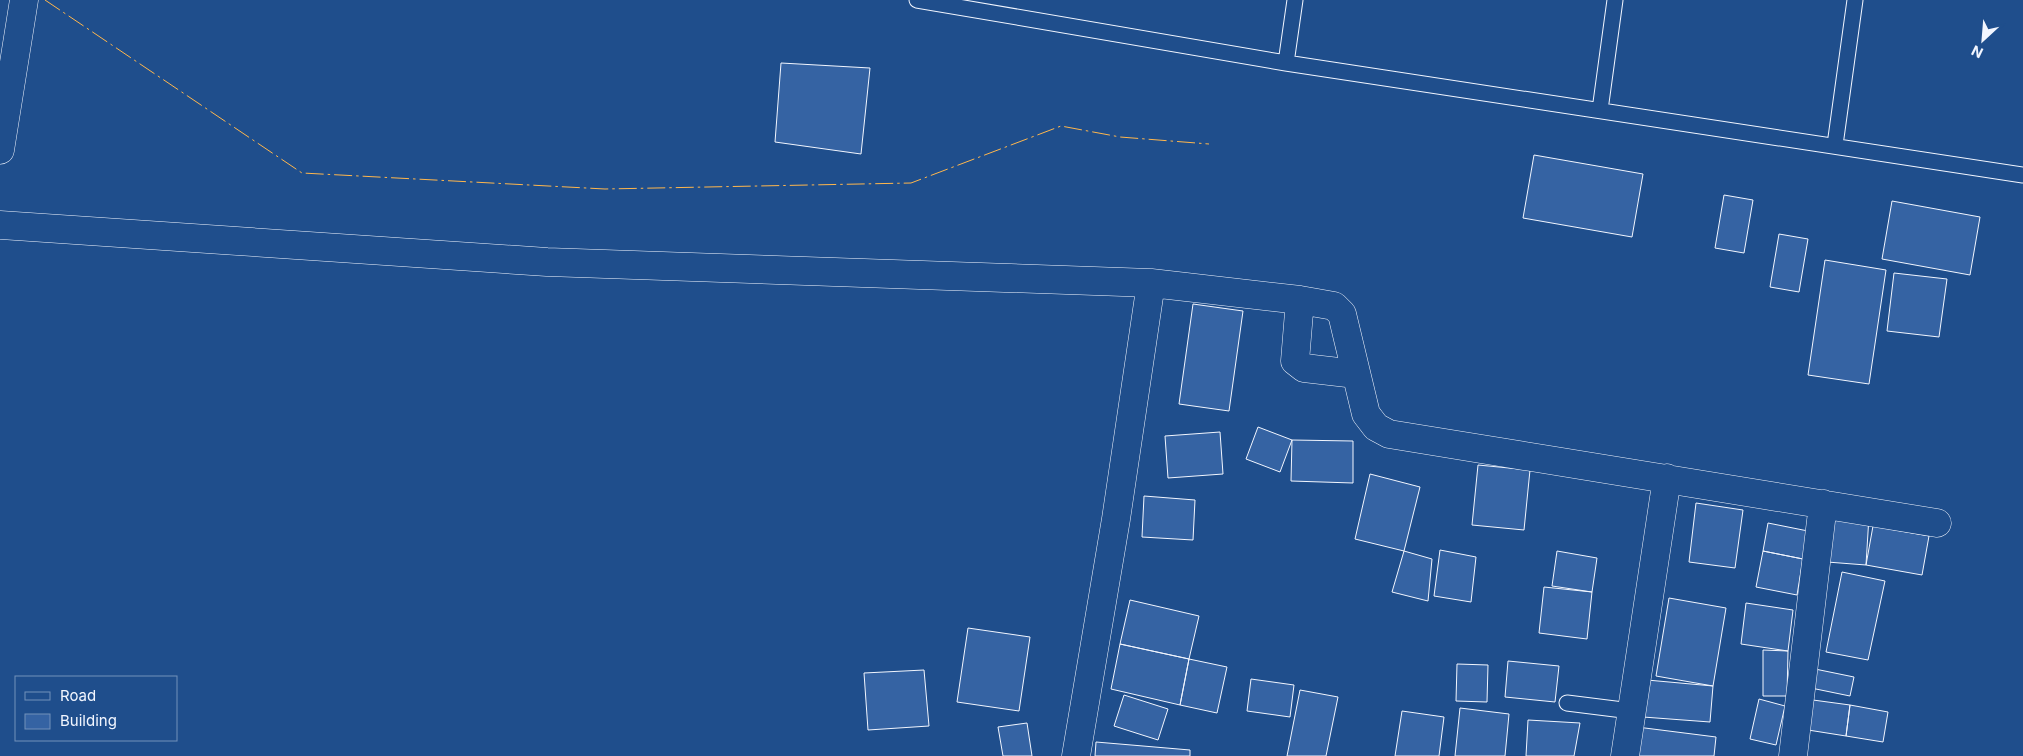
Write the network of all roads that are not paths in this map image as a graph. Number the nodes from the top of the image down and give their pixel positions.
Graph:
1 (24, 0) edge
2 (917, 0) edge
3 (1295, 0) edge
4 (1615, 0) edge
5 (1856, 0) edge
6 (987, 6) edge
7 (1286, 63) junction
8 (1600, 110) junction
9 (1835, 145) junction
10 (0, 150) edge
11 (2023, 175) edge
12 (0, 225) edge
13 (1151, 283) junction
14 (1300, 300) junction
15 (1356, 374) junction
16 (1668, 478) junction
17 (1823, 504) junction
18 (1937, 523) dead end
19 (1567, 703) dead end
20 (1631, 712) junction
21 (1076, 756) edge
22 (1625, 756) edge
23 (1793, 756) edge

1 - 10 street
2 - 6 lane
3 - 7 lane
4 - 8 lane
5 - 9 lane
6 - 7 lane
7 - 8 lane
8 - 9 lane
9 - 11 lane
12 - 13 street
13 - 14 street
13 - 21 street
14 - 15 street
14 - 15 street
15 - 16 street
16 - 17 street
16 - 20 street
17 - 18 street
17 - 23 street
19 - 20 lane
20 - 22 street

